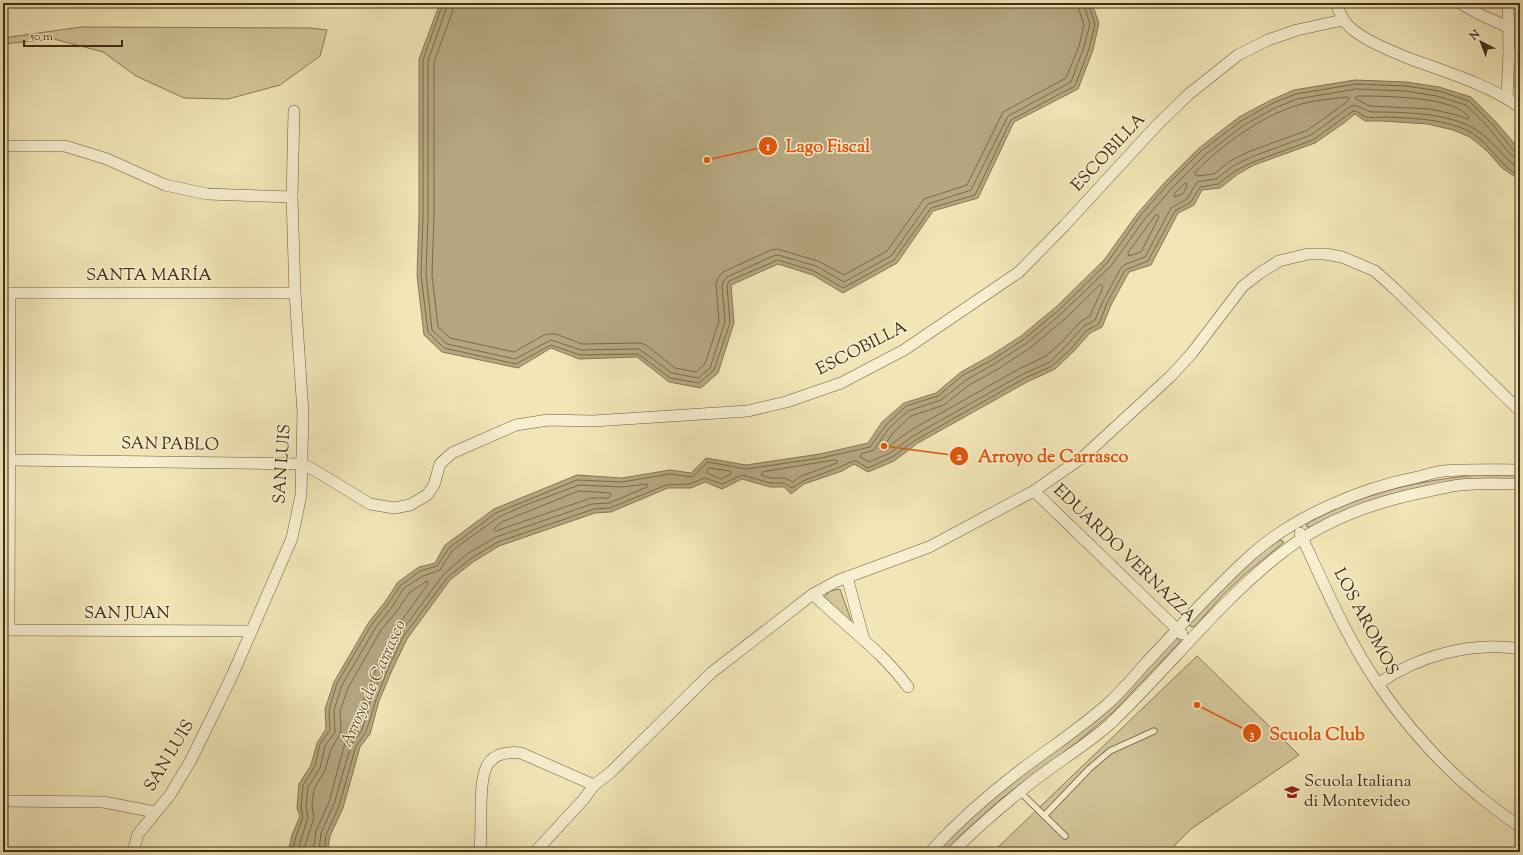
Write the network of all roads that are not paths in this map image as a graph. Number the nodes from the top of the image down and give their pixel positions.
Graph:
1 (1336, 3) edge
2 (1460, 3) edge
3 (1508, 3) edge
4 (1343, 20) junction
5 (1508, 27) junction
6 (1509, 52) junction
7 (1520, 60) edge
8 (1507, 98) junction
9 (1520, 107) edge
10 (294, 111) dead end
11 (3, 146) edge
12 (292, 197) junction
13 (6, 293) edge
14 (295, 293) junction
15 (1520, 411) edge
16 (9, 460) junction
17 (302, 464) junction
18 (1520, 470) edge
19 (326, 477) joint
20 (1520, 484) edge
21 (1034, 492) junction
22 (1296, 524) junction
23 (1303, 539) junction
24 (847, 577) junction
25 (813, 594) junction
26 (6, 630) edge
27 (1178, 630) junction
28 (251, 631) junction
29 (864, 640) junction
30 (1190, 640) junction
31 (1520, 649) edge
32 (1378, 684) junction
33 (908, 687) dead end
34 (1154, 731) dead end
35 (594, 785) junction
36 (1020, 792) junction
37 (3, 801) edge
38 (155, 812) junction
39 (1044, 816) junction
40 (1520, 827) edge
41 (1065, 836) dead end
42 (133, 852) edge
43 (480, 852) edge
44 (535, 852) edge
45 (930, 852) edge
46 (952, 852) edge

1 - 4 street
2 - 5 street
3 - 5 street
4 - 8 street
4 - 19 street, ESCOBILLA
5 - 6 street
6 - 7 street
6 - 8 street
8 - 9 street
10 - 12 street, SAN LUIS
11 - 12 street
12 - 14 street, SAN LUIS
13 - 14 street, SANTA MARÍA
13 - 16 street
14 - 17 street, SAN LUIS
15 - 21 street
16 - 17 street, SAN PABLO
16 - 26 street
17 - 19 street, SAN PABLO
17 - 28 street, SAN LUIS
18 - 22 street
20 - 23 street
21 - 24 street
21 - 27 street, EDUARDO VERNAZZA
22 - 23 street, LOS AROMOS
22 - 27 street
23 - 30 street
23 - 32 street, LOS AROMOS
24 - 25 street
24 - 29 street
25 - 29 street
25 - 35 street
26 - 28 street, SAN JUAN
27 - 30 street, EDUARDO VERNAZZA
27 - 45 street
28 - 38 street, SAN LUIS
29 - 33 street
30 - 36 street
31 - 32 street
32 - 40 street, LOS AROMOS
34 - 39 lane
35 - 43 street
35 - 44 street
36 - 39 lane
36 - 46 street
37 - 38 street
38 - 42 street, SAN LUIS
39 - 41 lane

